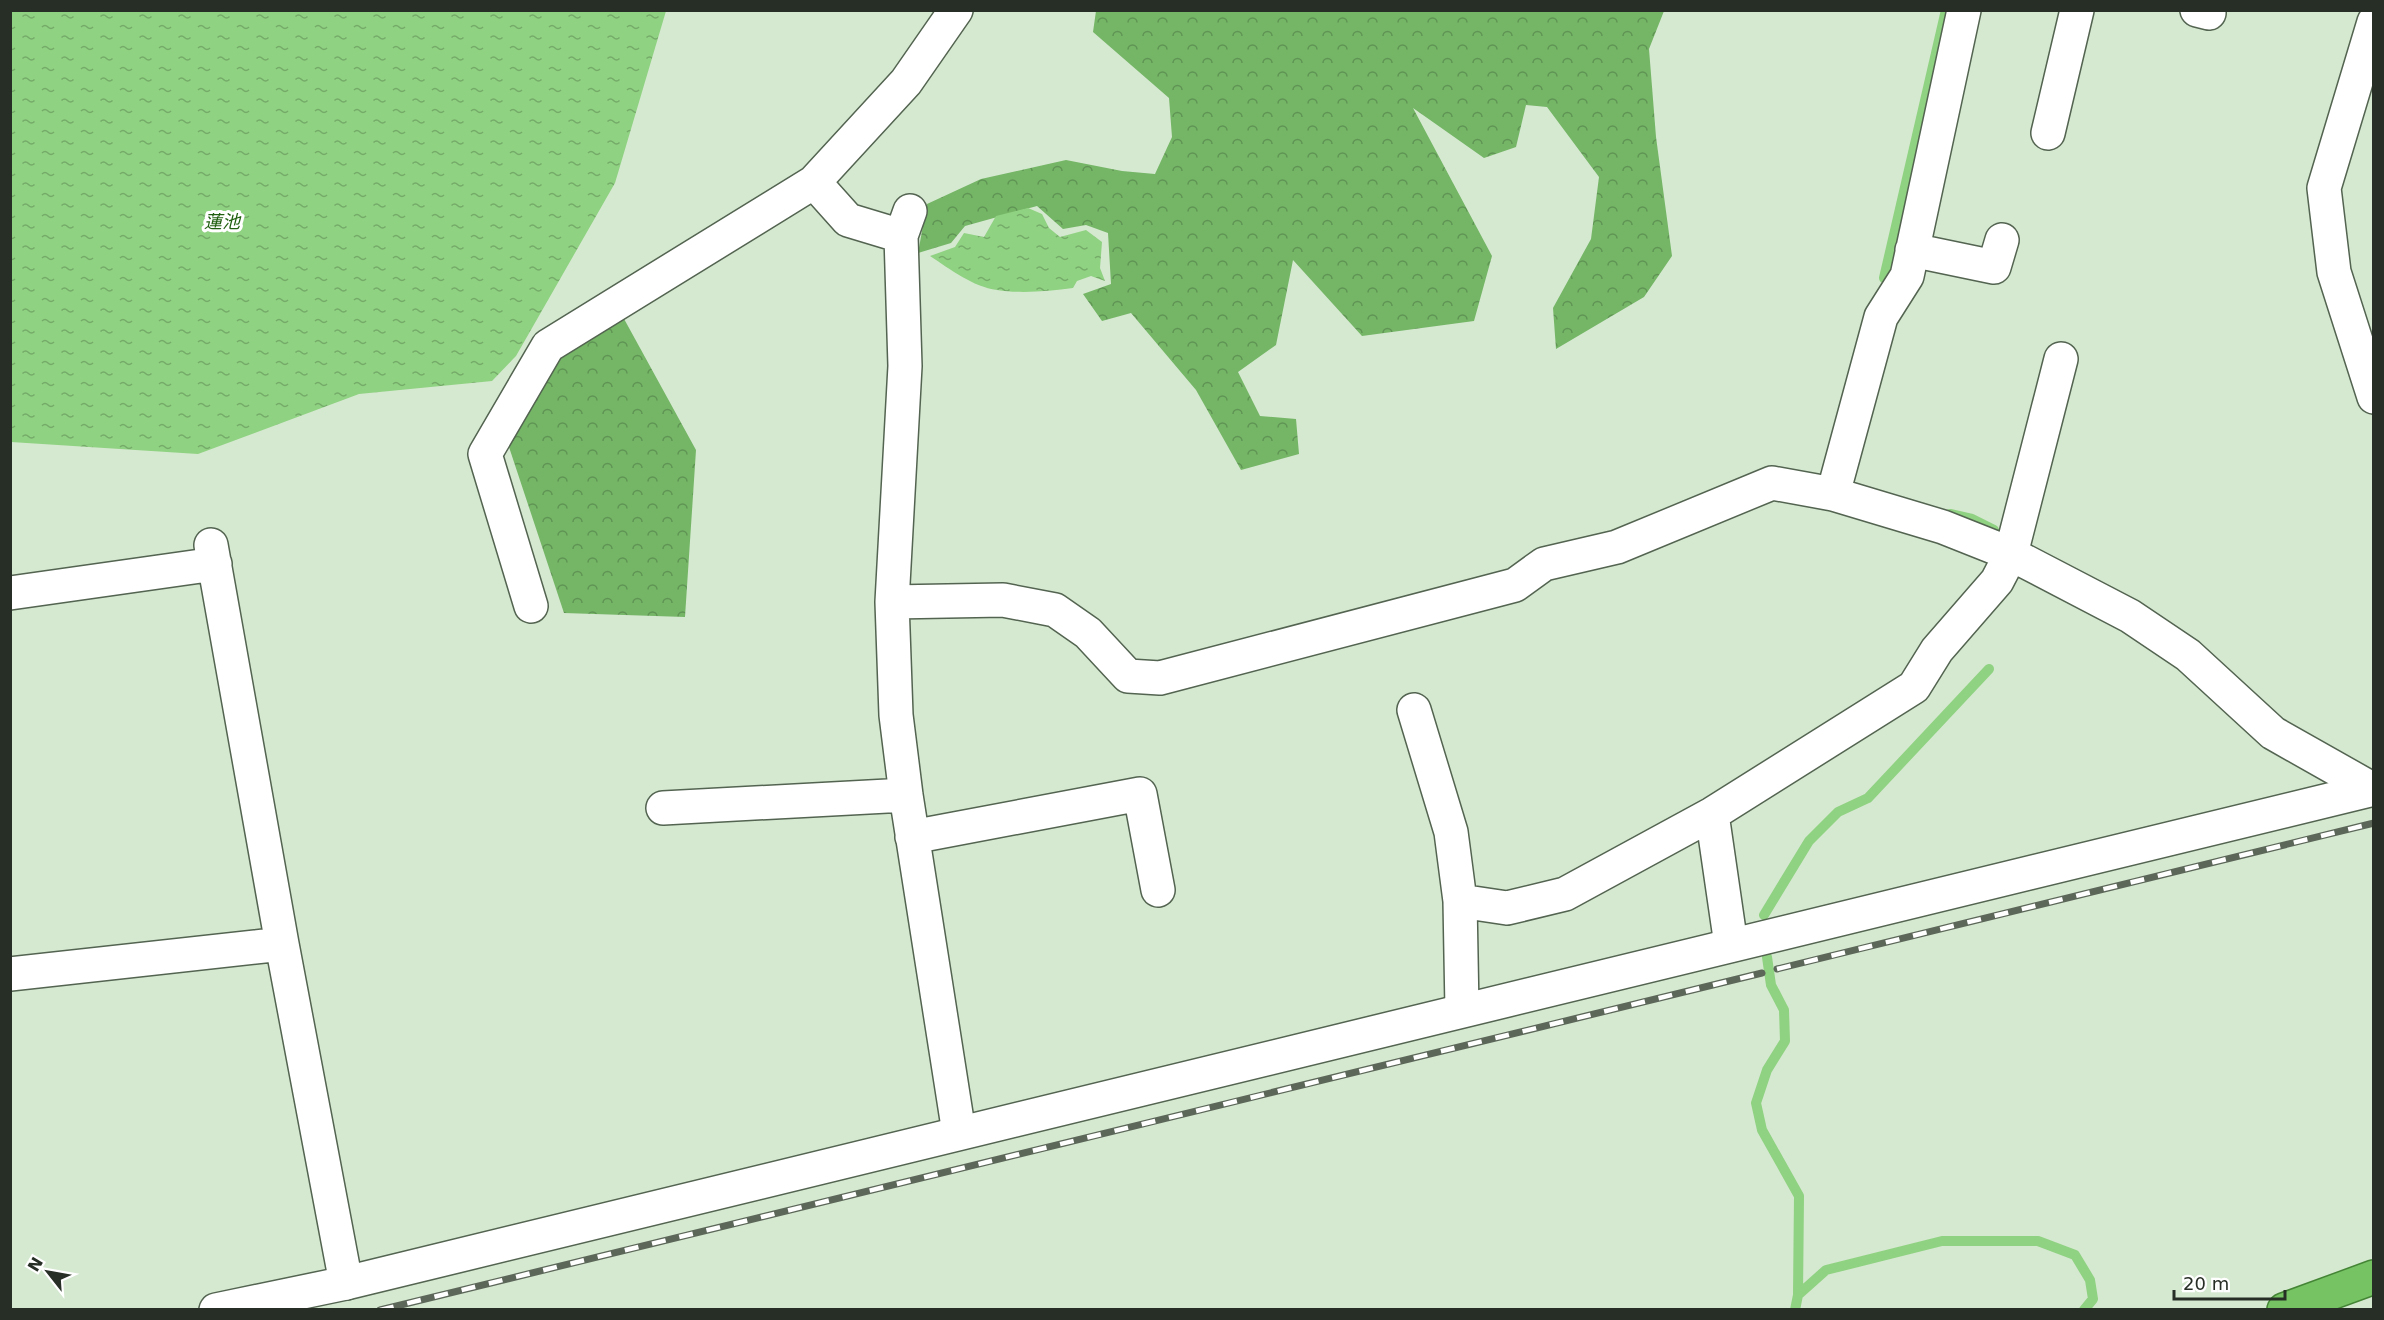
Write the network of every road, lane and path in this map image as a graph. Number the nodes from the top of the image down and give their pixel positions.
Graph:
1 (956, 10) edge
2 (1964, 10) edge
3 (2077, 10) edge
4 (2197, 10) edge
5 (2209, 10) edge
6 (2373, 22) edge
7 (2048, 133) dead end
8 (814, 182) junction
9 (2002, 240) dead end
10 (1912, 250) junction
11 (2061, 359) dead end
12 (2373, 397) edge
13 (1833, 494) junction
14 (2011, 554) junction
15 (10, 593) edge
16 (892, 602) junction
17 (531, 606) dead end
18 (1414, 710) dead end
19 (2373, 789) edge
20 (906, 795) junction
21 (663, 808) dead end
22 (1712, 814) junction
23 (912, 837) junction
24 (1158, 890) dead end
25 (1460, 902) junction
26 (282, 944) junction
27 (1731, 945) junction
28 (10, 974) edge
29 (1462, 1010) junction
30 (959, 1133) junction
31 (2373, 1277) edge
32 (346, 1283) junction
33 (216, 1310) edge
34 (2284, 1310) edge

1 - 8 street
2 - 10 street
3 - 7 street
4 - 5 street
6 - 12 street
8 - 16 street
8 - 17 street
9 - 10 street
10 - 13 street
11 - 14 street
13 - 14 street
13 - 16 street
14 - 19 street
14 - 22 street
15 - 26 street
16 - 20 street
18 - 25 street
19 - 27 street
20 - 21 street
20 - 23 street
22 - 25 street
22 - 27 street
23 - 24 street
23 - 30 street
25 - 29 street
26 - 28 street
26 - 32 street
27 - 29 street
29 - 30 street
30 - 32 street
31 - 34 highway
32 - 33 street

